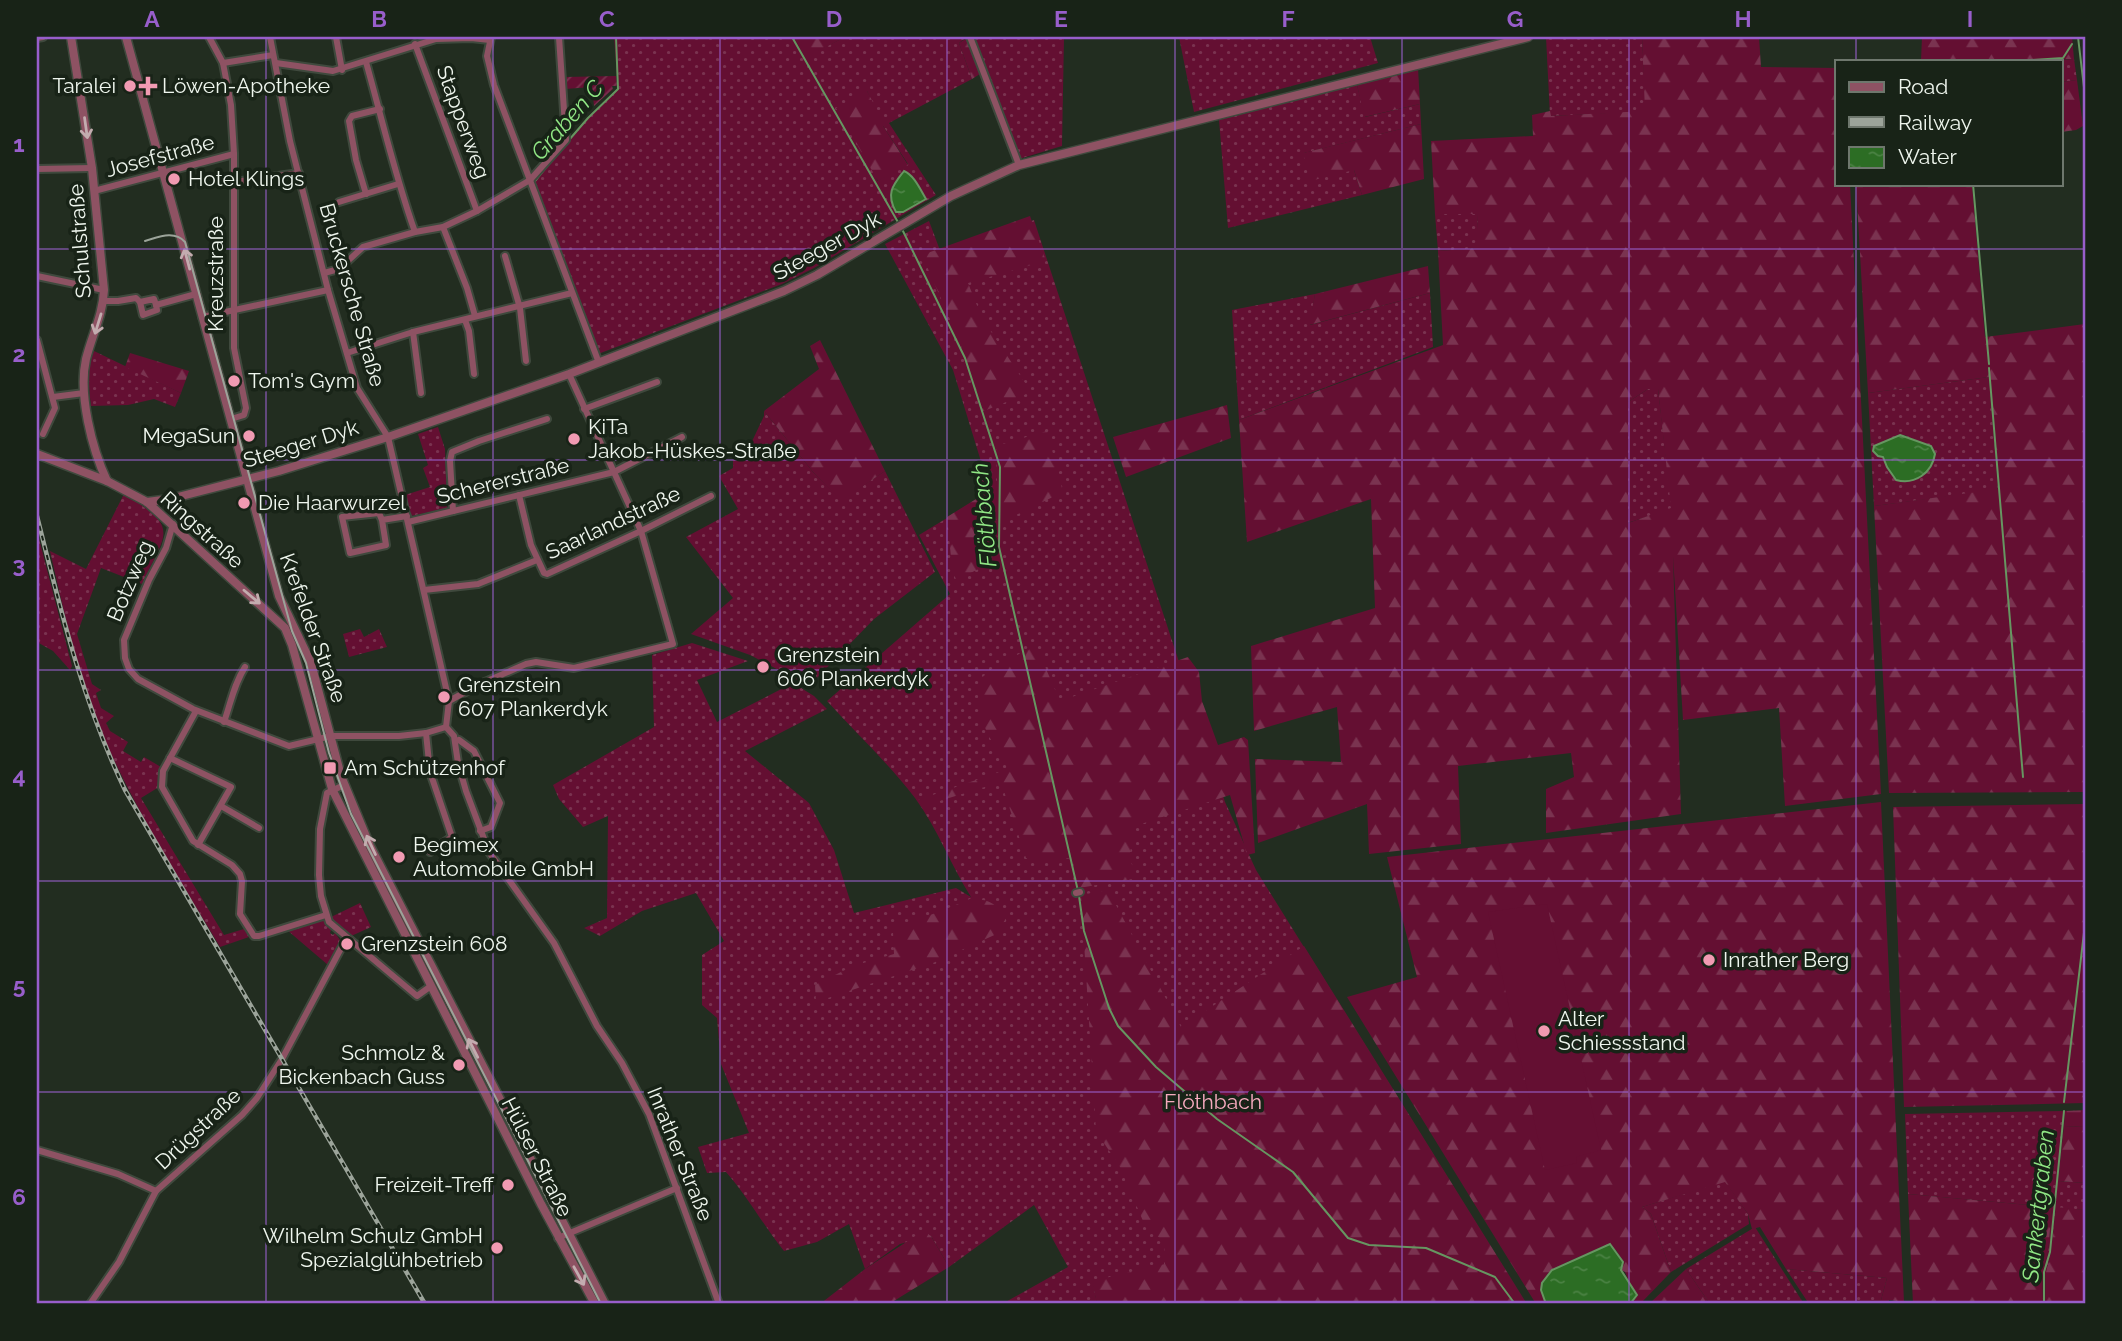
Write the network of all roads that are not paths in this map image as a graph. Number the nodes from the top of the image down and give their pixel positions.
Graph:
1 (71, 37) edge
2 (126, 37) edge
3 (209, 37) edge
4 (270, 37) edge
5 (336, 37) edge
6 (559, 37) edge
7 (971, 37) edge
8 (1528, 37) edge
9 (490, 38) edge
10 (415, 44) junction
11 (273, 55) junction
12 (366, 62) junction
13 (223, 63) junction
14 (276, 63) junction
15 (342, 70) junction
16 (380, 109) junction
17 (234, 154) junction
18 (1019, 165) junction
19 (92, 168) junction
20 (37, 169) edge
21 (164, 173) junction
22 (299, 173) junction
23 (530, 180) junction
24 (234, 182) junction
25 (397, 184) junction
26 (94, 191) junction
27 (366, 194) junction
28 (339, 202) dead end
29 (477, 211) junction
30 (443, 227) junction
31 (415, 232) junction
32 (505, 256) dead end
33 (324, 273) junction
34 (37, 276) edge
35 (104, 290) junction
36 (328, 290) junction
37 (572, 293) junction
38 (196, 294) junction
39 (103, 301) junction
40 (140, 302) junction
41 (156, 304) junction
42 (520, 307) junction
43 (233, 309) junction
44 (475, 316) junction
45 (202, 317) junction
46 (465, 320) junction
47 (413, 332) junction
48 (37, 340) edge
49 (347, 353) junction
50 (526, 361) dead end
51 (599, 363) junction
52 (474, 374) dead end
53 (569, 374) junction
54 (657, 382) dead end
55 (84, 393) junction
56 (421, 393) dead end
57 (53, 397) junction
58 (584, 409) junction
59 (231, 419) junction
60 (547, 419) dead end
61 (43, 434) dead end
62 (388, 437) junction
63 (682, 437) dead end
64 (37, 454) edge
65 (614, 472) junction
66 (247, 480) junction
67 (107, 481) junction
68 (519, 495) junction
69 (711, 496) dead end
70 (147, 502) junction
71 (453, 511) junction
72 (407, 519) junction
73 (382, 520) junction
74 (173, 524) junction
75 (641, 531) junction
76 (537, 560) junction
77 (424, 590) junction
78 (281, 601) junction
79 (268, 611) junction
80 (289, 634) joint
81 (245, 667) dead end
82 (449, 701) junction
83 (196, 711) junction
84 (224, 722) junction
85 (446, 727) junction
86 (426, 733) junction
87 (331, 736) junction
88 (456, 738) junction
89 (318, 739) junction
90 (170, 758) junction
91 (344, 785) junction
92 (332, 789) junction
93 (221, 806) junction
94 (259, 828) dead end
95 (480, 831) junction
96 (198, 845) junction
97 (430, 852) dead end
98 (326, 915) junction
99 (346, 939) junction
100 (431, 986) junction
101 (450, 1023) joint
102 (505, 1109) joint
103 (37, 1150) edge
104 (677, 1188) junction
105 (156, 1191) junction
106 (569, 1233) junction
107 (558, 1238) junction
108 (90, 1304) edge
109 (595, 1304) edge
110 (605, 1304) edge
111 (719, 1304) edge

1 -> 19 street, Schulstraße
2 - 21 street, Krefelder Straße
3 - 13 street, Kreuzstraße
4 - 11 street, Bruckersche Straße
5 - 15 street
6 - 23 street
7 - 18 street
8 - 18 street, Steeger Dyk
9 - 10 street, Stapperweg
9 - 23 street
10 - 12 street, Stapperweg
10 - 29 street, Stapperweg
11 - 13 street
11 - 14 street, Bruckersche Straße
12 - 15 street, Stapperweg
12 - 16 street
13 - 17 street, Kreuzstraße
14 - 15 street, Stapperweg
14 - 22 street, Bruckersche Straße
16 - 25 street
16 - 27 street
17 - 21 street, Josefstraße
17 - 24 street, Kreuzstraße
18 - 51 street, Steeger Dyk
19 - 20 street
19 - 26 street, Schulstraße
21 - 26 street, Josefstraße
38 -> 21 street, Krefelder Straße
22 - 24 street
22 - 33 street, Bruckersche Straße
23 - 29 street
23 - 37 street
24 - 43 street, Kreuzstraße
25 - 27 street
25 - 31 street
26 - 35 street, Schulstraße
27 - 28 street
29 - 30 street
30 - 31 street
30 - 44 street
31 - 33 street
32 - 42 street
33 - 36 street, Bruckersche Straße
34 - 35 street
35 - 39 street, Schulstraße
36 - 43 street
36 - 49 street, Bruckersche Straße
37 - 42 street
37 - 51 street
38 - 41 street
38 - 45 street, Krefelder Straße
39 - 40 street
39 -> 55 street, Schulstraße
40 - 41 street
40 - 41 street
42 - 44 street
42 - 50 street
43 - 45 street
43 - 59 street, Kreuzstraße
44 - 46 street
45 - 59 street, Krefelder Straße
46 - 47 street
46 - 52 street
47 - 49 street
47 - 56 street
48 - 57 street
49 - 62 street, Bruckersche Straße
51 - 53 street, Steeger Dyk
53 - 58 street
53 - 62 street, Steeger Dyk
54 - 58 street
55 - 57 street
55 - 67 street, Schulstraße
57 - 61 street
58 - 65 street
59 - 66 street, Krefelder Straße
60 - 71 street
62 - 66 street, Steeger Dyk
62 - 72 street, Bruckersche Straße
63 - 65 street, Schererstraße
64 - 67 street, Ringstraße
65 - 68 street, Schererstraße
65 - 75 street
66 - 70 street, Steeger Dyk
66 - 78 street, Krefelder Straße
67 - 70 street, Ringstraße
68 - 71 street, Schererstraße
68 - 76 street, Saarlandstraße
69 - 75 street, Saarlandstraße
70 - 74 street, Ringstraße
71 - 72 street, Schererstraße
72 - 73 street
72 - 77 street, Bruckersche Straße
73 - 73 street
74 -> 79 street, Ringstraße
74 - 83 street, Botzweg
75 - 76 street, Saarlandstraße
75 - 82 street
76 - 77 street, Saarlandstraße
77 - 82 street, Bruckersche Straße
78 - 79 street
78 - 87 street, Krefelder Straße
79 - 80 street, Ringstraße
80 - 89 street, Krefelder Straße
81 - 84 street
82 - 85 street, Bruckersche Straße
83 - 84 street, Botzweg
83 - 90 street
84 - 89 street, Botzweg
85 - 86 street, Botzweg
85 - 88 street
86 - 87 street, Botzweg
86 - 97 street
87 - 89 street, Botzweg
87 - 91 street, Krefelder Straße
88 - 95 street
88 - 95 street
89 - 92 street, Krefelder Straße
90 - 93 street
90 - 96 street
91 - 92 street
102 -> 91 street, Krefelder Straße
92 - 98 street
92 - 100 street, Krefelder Straße
93 - 94 street
93 - 96 street
95 - 104 street, Inrather Straße
96 - 98 street
98 - 99 street
99 - 100 street
99 - 105 street, Drügstraße
100 - 101 street, Krefelder Straße
101 - 107 street, Hülser Straße
102 - 106 street, Hülser Straße
103 - 105 street
104 - 106 street
104 - 111 street, Inrather Straße
105 - 108 street, Drügstraße
106 - 107 street
106 - 110 street, Hülser Straße
107 -> 109 street, Hülser Straße

